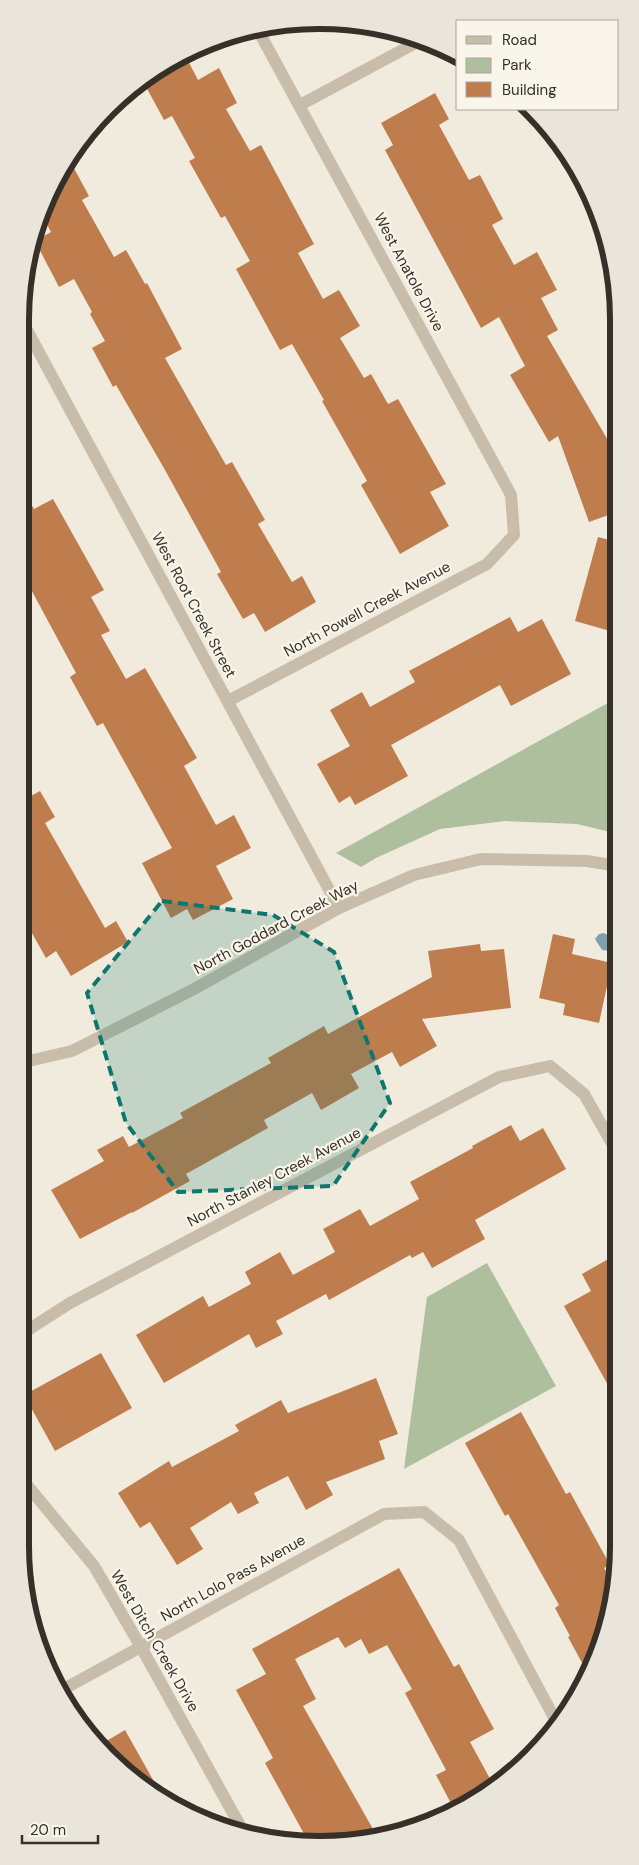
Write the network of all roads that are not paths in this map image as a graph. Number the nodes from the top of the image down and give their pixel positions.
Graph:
1 (261, 35) edge
2 (413, 44) edge
3 (300, 105) junction
4 (29, 334) edge
5 (514, 535) joint
6 (228, 701) junction
7 (610, 865) edge
8 (339, 908) junction
9 (29, 1061) edge
10 (610, 1140) edge
11 (29, 1329) edge
12 (29, 1487) edge
13 (141, 1647) junction
14 (66, 1688) edge
15 (554, 1717) edge
16 (240, 1825) edge

1 - 3 street, West Anatole Drive
2 - 3 street
3 - 5 street, West Anatole Drive
4 - 6 street, West Root Creek Street
5 - 6 street, North Powell Creek Avenue
6 - 8 street, West Root Creek Street
7 - 8 street, North Goddard Creek Way
8 - 9 street, North Goddard Creek Way
10 - 11 street, North Stanley Creek Avenue
12 - 13 street, West Ditch Creek Drive
13 - 14 street, North Lolo Pass Avenue
13 - 15 street, North Lolo Pass Avenue
13 - 16 street, West Ditch Creek Drive

